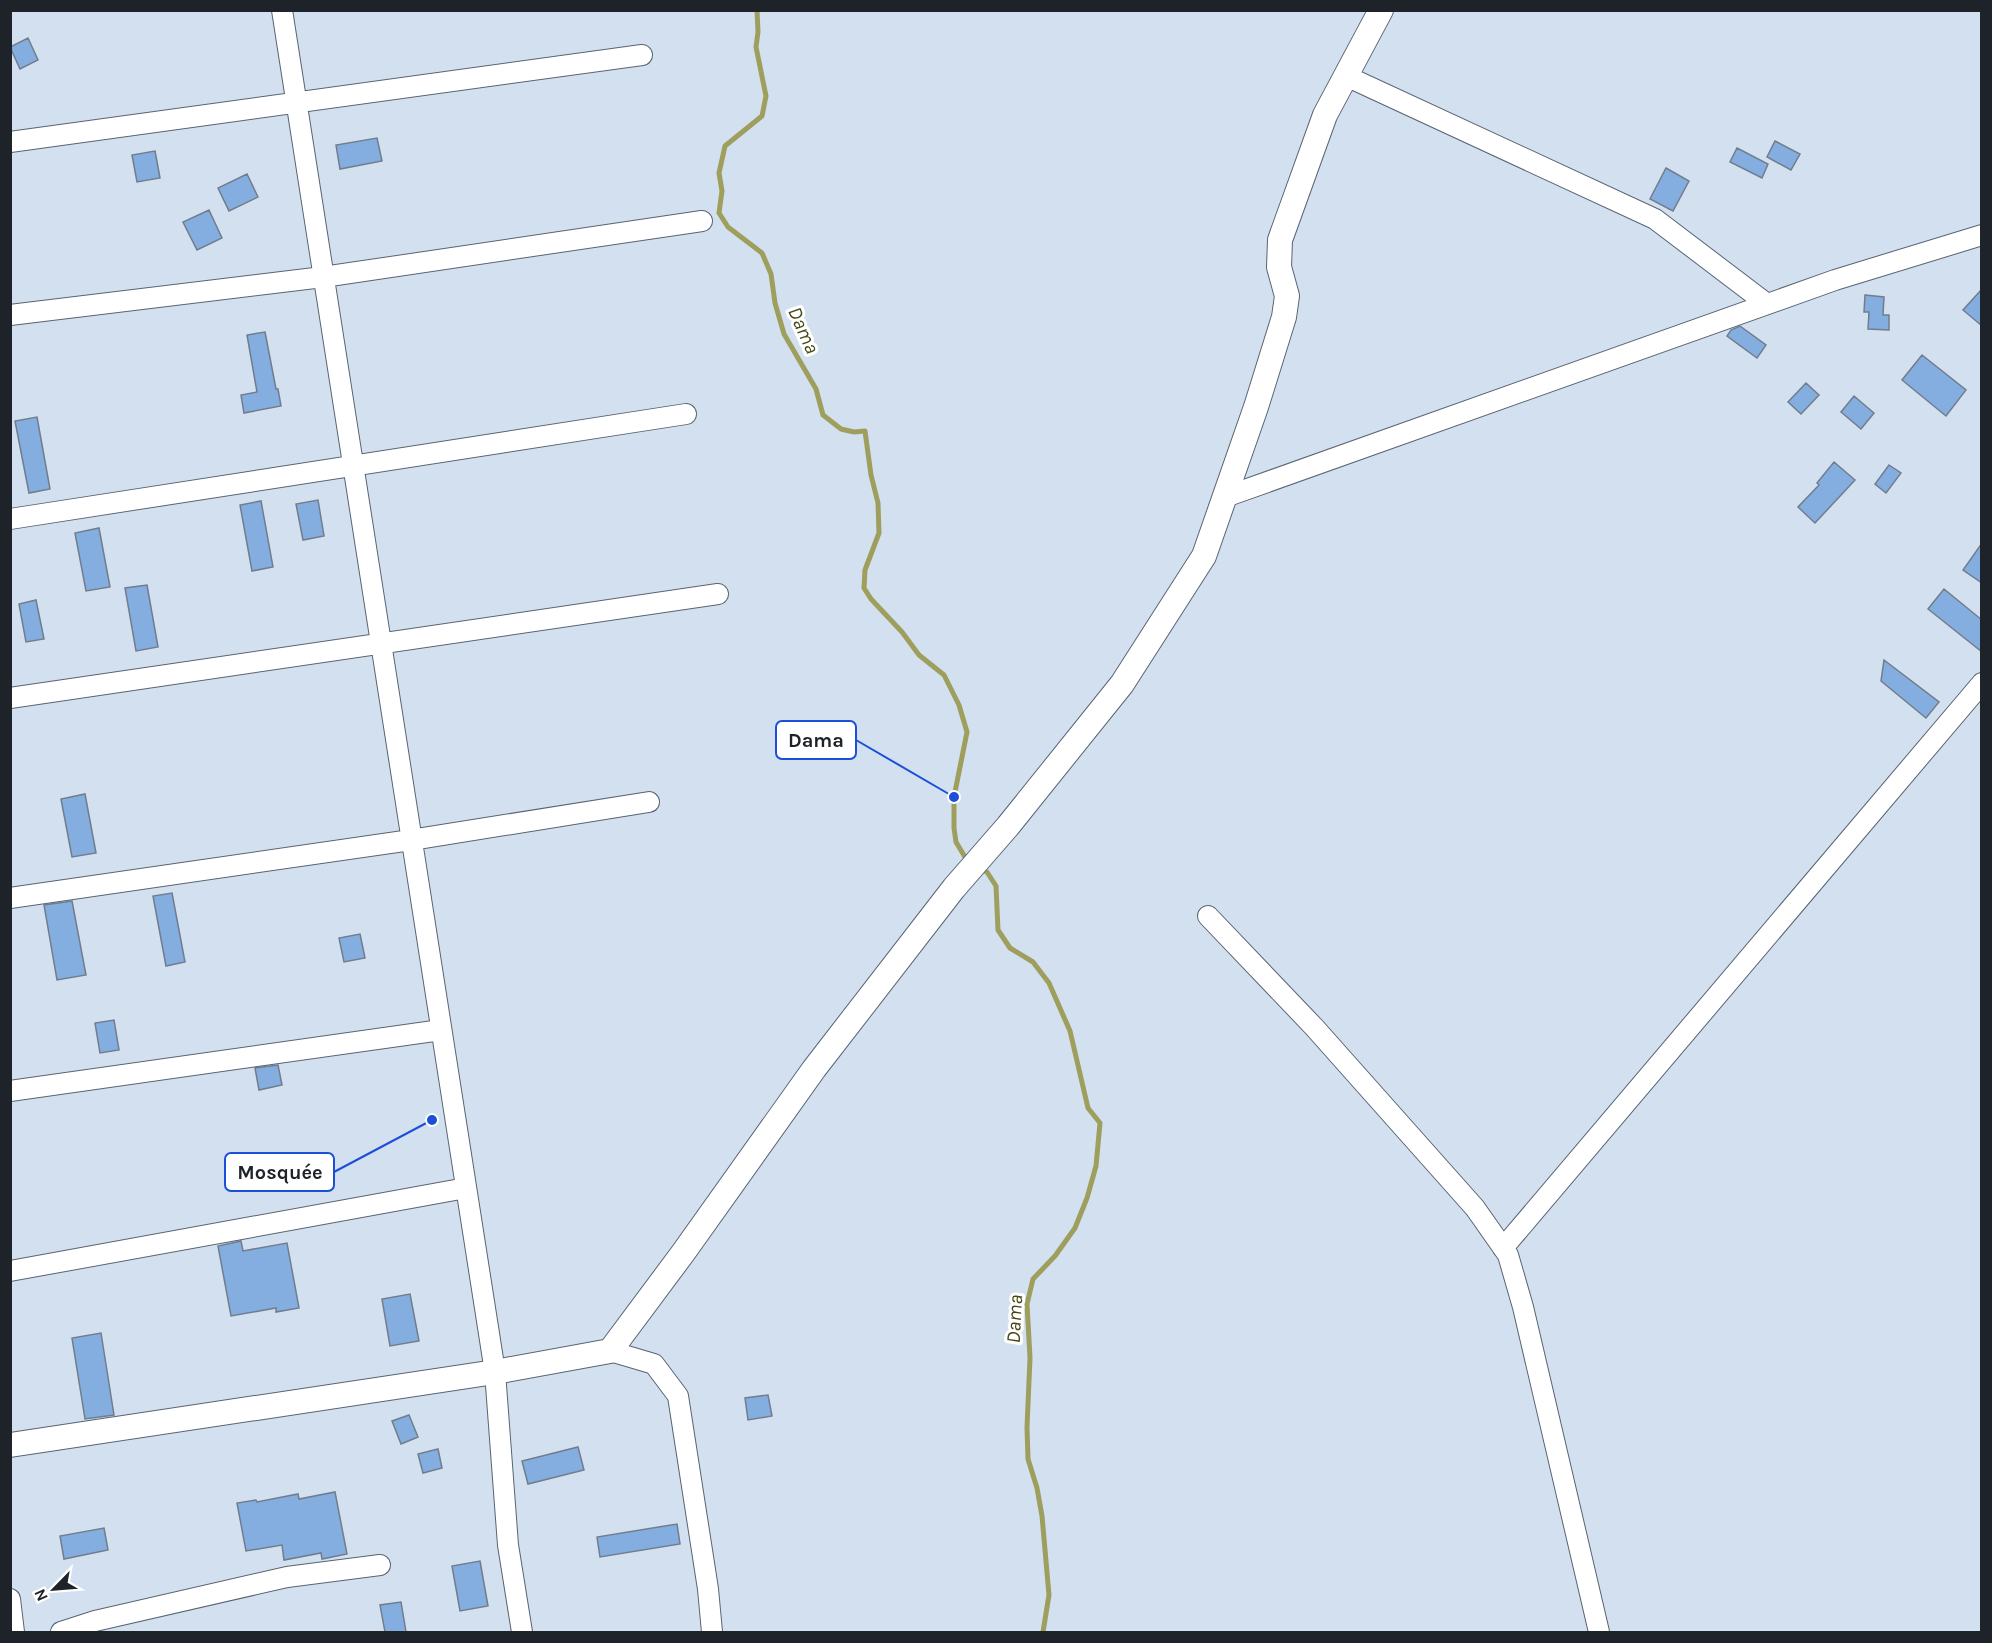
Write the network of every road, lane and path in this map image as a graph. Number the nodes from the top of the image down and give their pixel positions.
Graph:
1 (282, 10) edge
2 (1381, 10) edge
3 (642, 55) dead end
4 (1346, 76) junction
5 (296, 102) junction
6 (10, 142) edge
7 (702, 221) dead end
8 (1979, 239) edge
9 (323, 277) junction
10 (1767, 304) junction
11 (10, 315) edge
12 (686, 414) dead end
13 (353, 466) junction
14 (1225, 497) junction
15 (10, 519) edge
16 (718, 594) dead end
17 (381, 643) junction
18 (1982, 683) edge
19 (10, 698) edge
20 (649, 802) dead end
21 (411, 840) junction
22 (10, 898) edge
23 (1208, 916) dead end
24 (441, 1030) junction
25 (10, 1091) edge
26 (466, 1188) junction
27 (1503, 1248) junction
28 (10, 1271) edge
29 (610, 1351) junction
30 (495, 1372) junction
31 (10, 1445) edge
32 (380, 1565) dead end
33 (10, 1599) edge
34 (14, 1632) edge
35 (61, 1632) edge
36 (522, 1632) edge
37 (712, 1632) edge
38 (1599, 1632) edge

1 - 5 street
2 - 4 street
3 - 5 street
4 - 10 street
4 - 14 street
5 - 6 street
5 - 9 street
7 - 9 street
8 - 10 street
9 - 11 street
9 - 13 street
10 - 14 street
12 - 13 street
13 - 15 street
13 - 17 street
14 - 29 street
16 - 17 street
17 - 19 street
17 - 21 street
18 - 27 street
20 - 21 street
21 - 22 street
21 - 24 street
23 - 27 street
24 - 25 street
24 - 26 street
26 - 28 street
26 - 30 street
27 - 38 street
29 - 30 street
29 - 37 street
30 - 31 street
30 - 36 street
32 - 35 street
33 - 34 street

